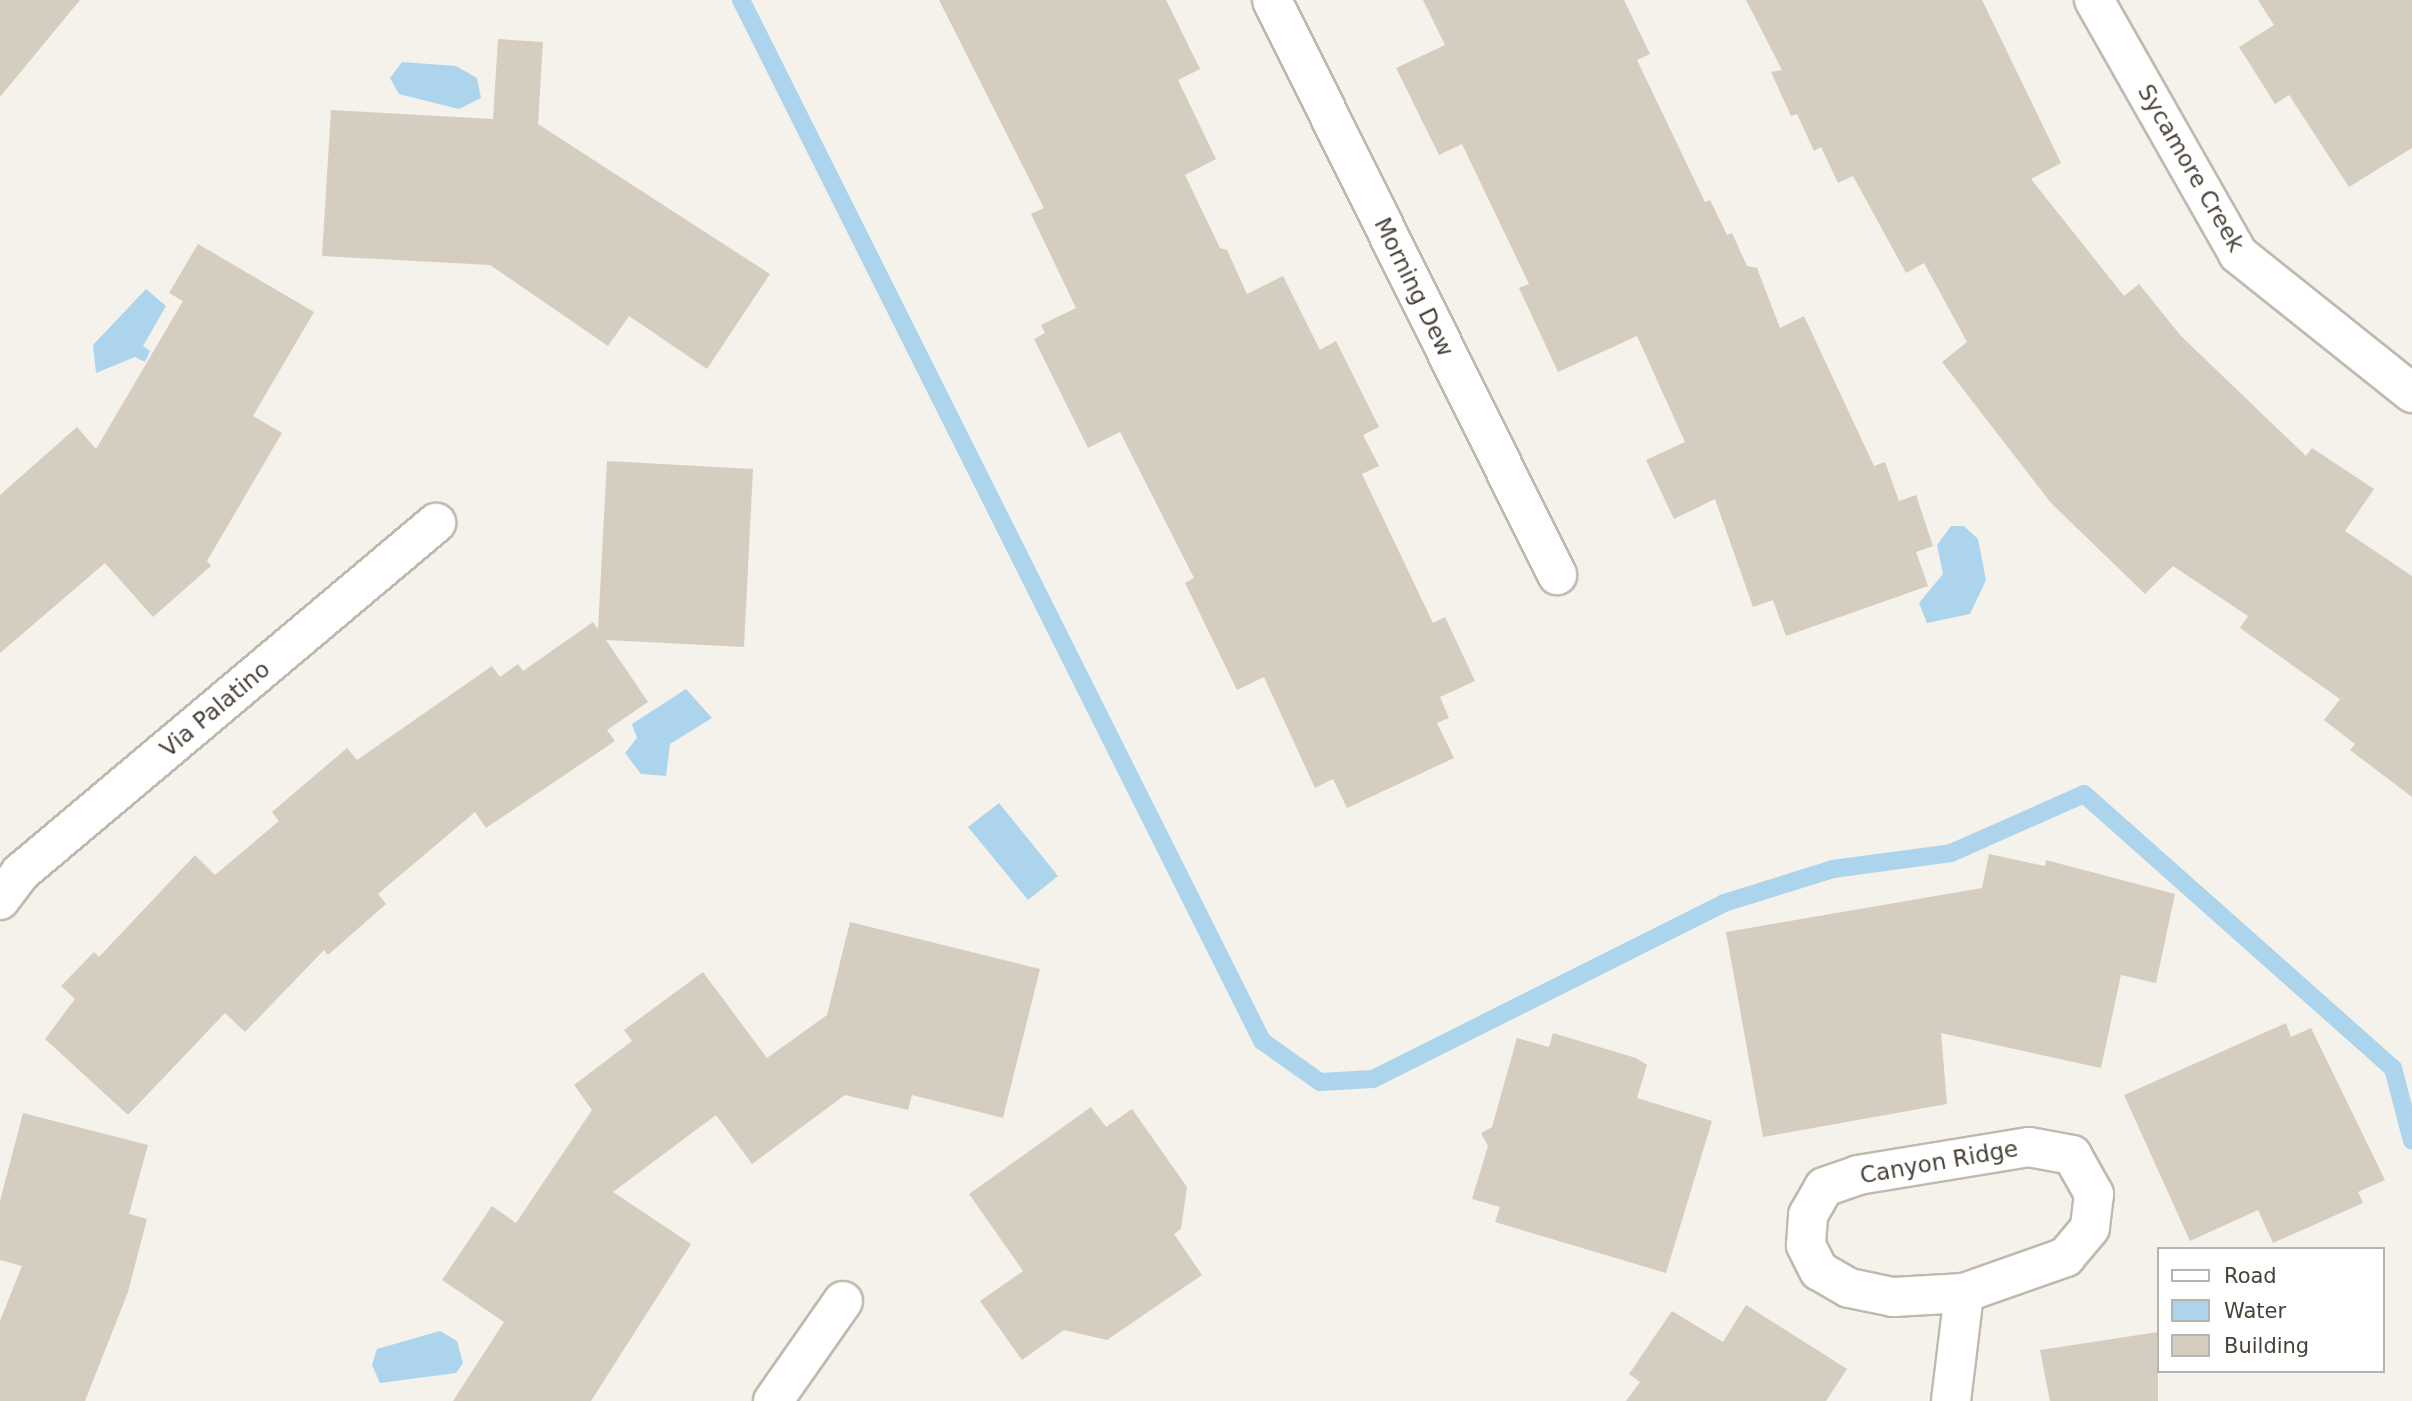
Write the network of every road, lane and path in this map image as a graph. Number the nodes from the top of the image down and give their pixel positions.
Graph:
1 (1272, 0) edge
2 (2094, 0) edge
3 (2412, 393) edge
4 (436, 523) dead end
5 (1557, 575) dead end
6 (0, 900) edge
7 (1964, 1293) junction
8 (843, 1301) dead end
9 (774, 1401) edge
10 (1951, 1401) edge

1 - 5 street, Morning Dew
2 - 3 street, Sycamore Creek
4 - 6 street, Via Palatino
7 - 7 street, Canyon Ridge
7 - 10 street
8 - 9 street

